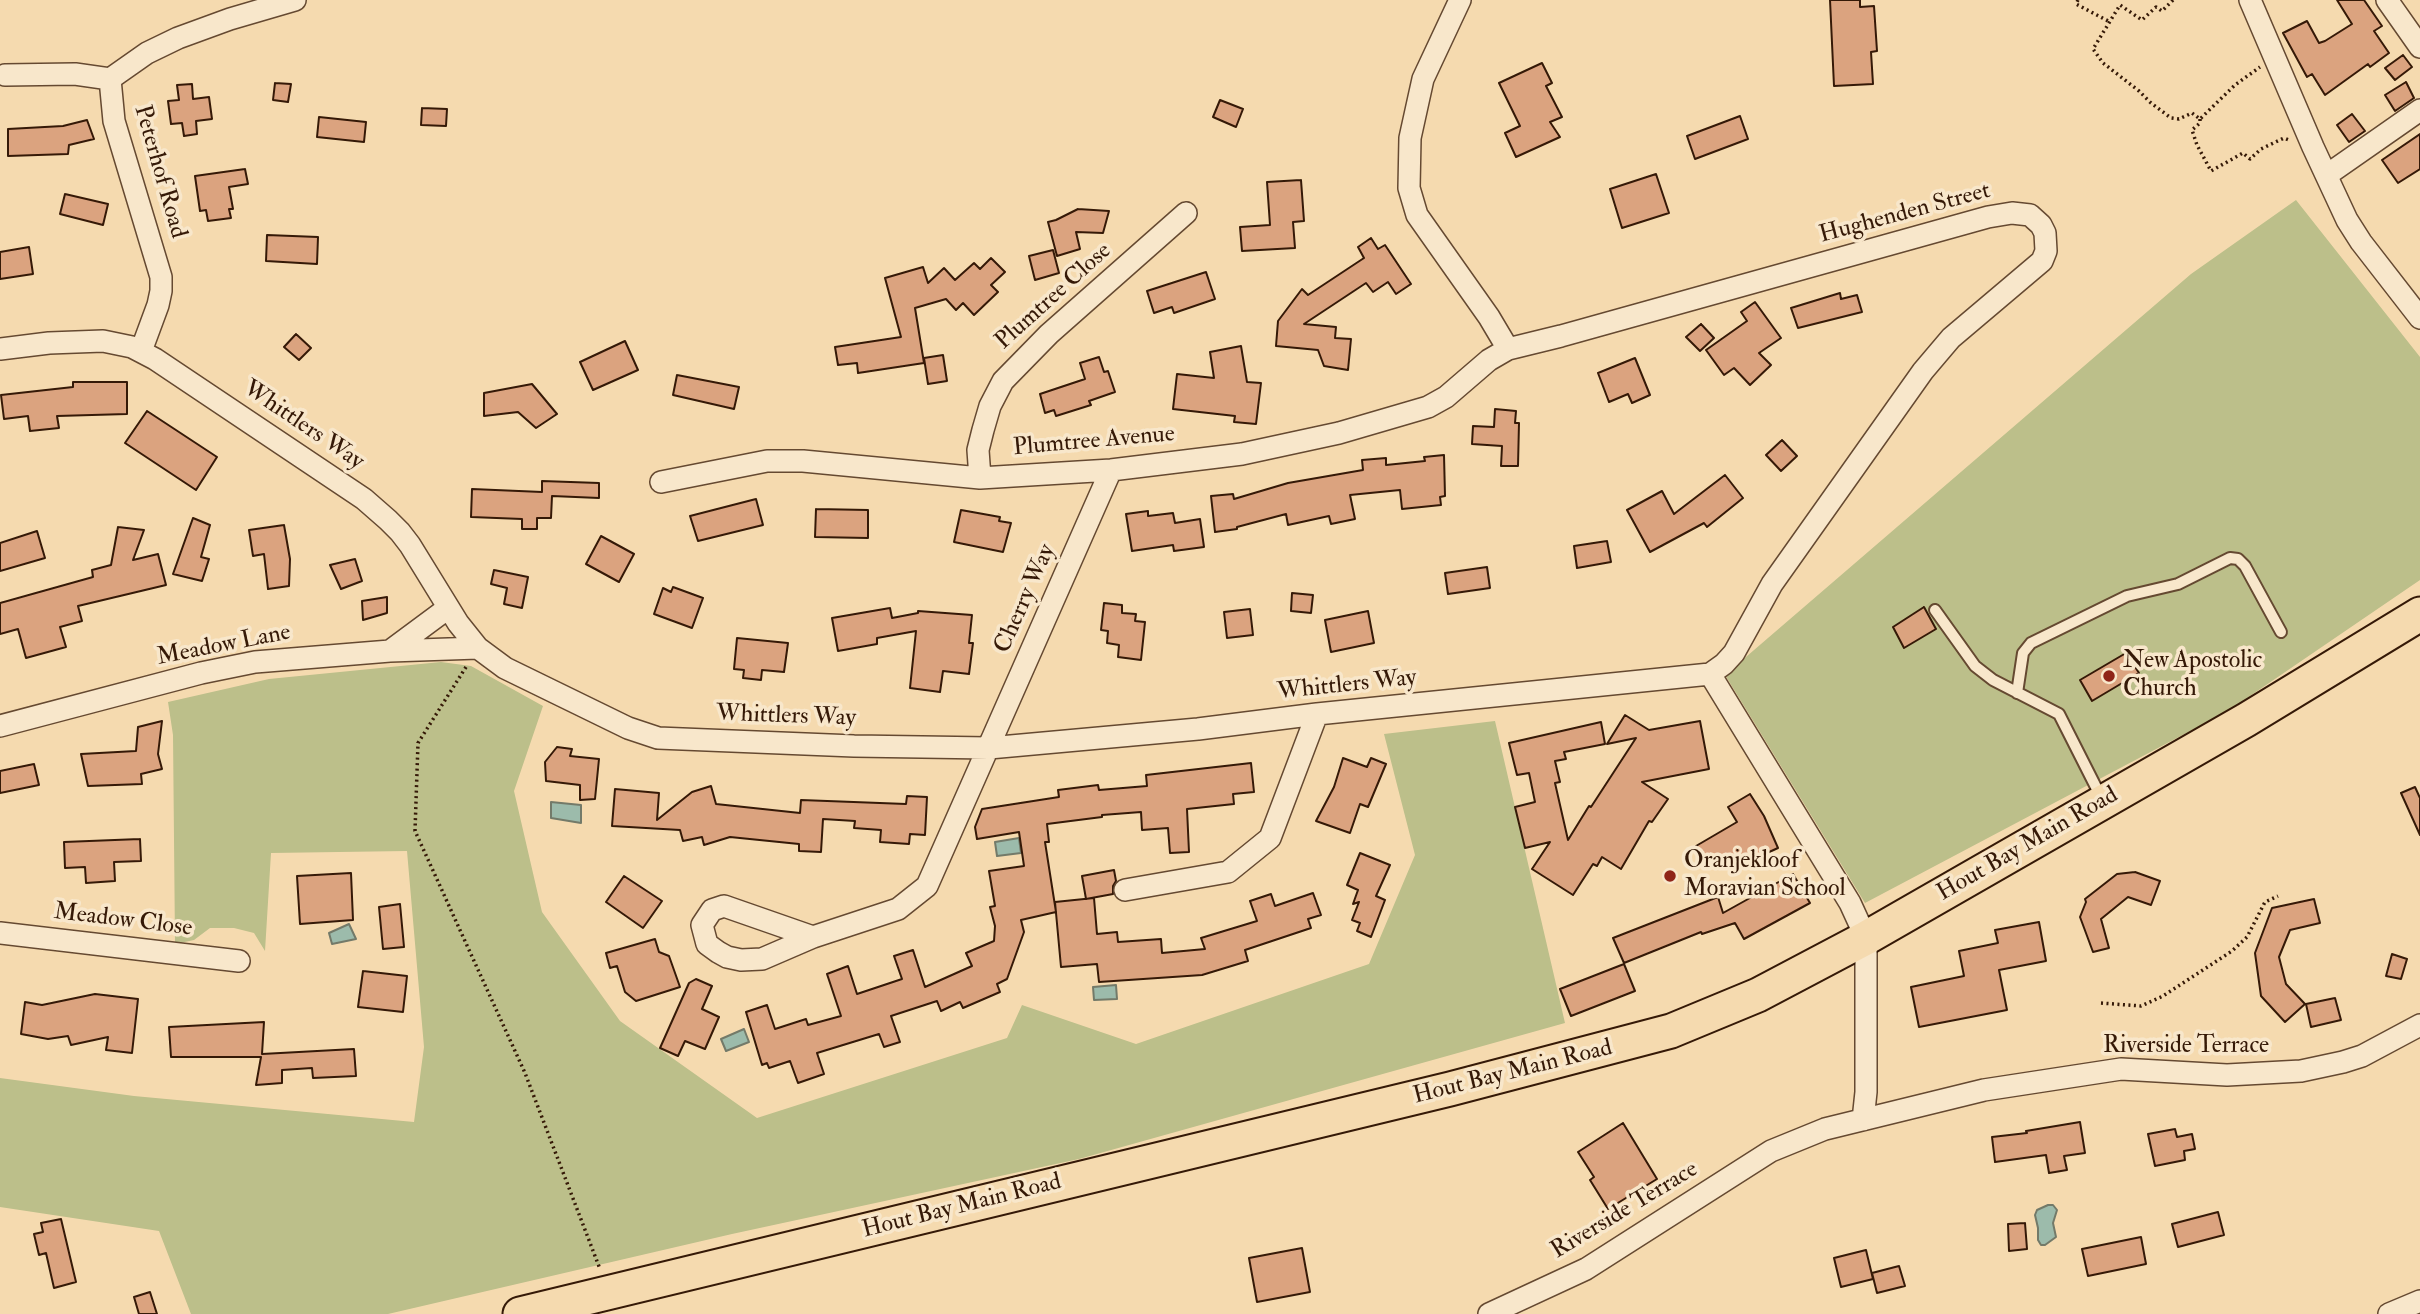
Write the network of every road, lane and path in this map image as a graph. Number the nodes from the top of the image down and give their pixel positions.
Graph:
1 (295, 0) edge
2 (1460, 0) edge
3 (2078, 0) edge
4 (2173, 0) edge
5 (2250, 0) edge
6 (2387, 0) edge
7 (2110, 22) junction
8 (2420, 47) edge
9 (2275, 58) junction
10 (5, 75) dead end
11 (110, 79) junction
12 (2420, 110) edge
13 (2200, 119) junction
14 (2313, 147) junction
15 (2327, 175) junction
16 (1186, 213) dead end
17 (2420, 318) edge
18 (0, 349) edge
19 (1508, 349) junction
20 (141, 351) junction
21 (1111, 470) junction
22 (980, 478) junction
23 (661, 482) dead end
24 (448, 607) junction
25 (1935, 610) dead end
26 (2420, 614) edge
27 (2281, 632) dead end
28 (478, 648) junction
29 (390, 651) junction
30 (1710, 674) junction
31 (2017, 693) junction
32 (1317, 714) junction
33 (0, 726) edge
34 (989, 748) junction
35 (2104, 802) junction
36 (1125, 890) dead end
37 (2278, 896) dead end
38 (0, 933) edge
39 (813, 937) dead end
40 (1866, 938) junction
41 (239, 961) dead end
42 (2101, 1003) dead end
43 (2420, 1025) edge
44 (1863, 1120) junction
45 (609, 1293) junction
46 (2420, 1301) edge
47 (520, 1314) edge
48 (1489, 1314) edge
49 (2389, 1314) edge

1 - 11 street, Peterhof Road
2 - 19 street
3 - 7 path
4 - 7 path
5 - 9 street
6 - 8 street
7 - 13 path
9 - 13 path
9 - 14 street
10 - 11 street
11 - 20 street, Peterhof Road
12 - 15 street
13 - 14 path
14 - 15 street
15 - 17 street
16 - 22 street, Plumtree Close
18 - 20 street, Whittlers Way
19 - 21 street, Plumtree Avenue
19 - 30 street, Hughenden Street
20 - 24 street, Whittlers Way
21 - 22 street, Plumtree Avenue
21 - 34 street, Cherry Way
22 - 23 street, Plumtree Avenue
24 - 28 street, Whittlers Way
24 - 29 street
25 - 31 lane
26 - 35 main road, Hout Bay Main Road
27 - 31 lane
28 - 29 street, Meadow Lane
28 - 34 street, Whittlers Way
28 - 45 path
29 - 33 street, Meadow Lane
30 - 32 street, Whittlers Way
30 - 40 street
31 - 35 lane
32 - 34 street, Whittlers Way
32 - 36 street
34 - 39 street, Cherry Way
35 - 40 main road, Hout Bay Main Road
37 - 42 path
38 - 41 street, Meadow Close
40 - 44 street
40 - 45 main road, Hout Bay Main Road
43 - 44 street, Riverside Terrace
44 - 48 street, Riverside Terrace
45 - 47 main road, Hout Bay Main Road
46 - 49 street

